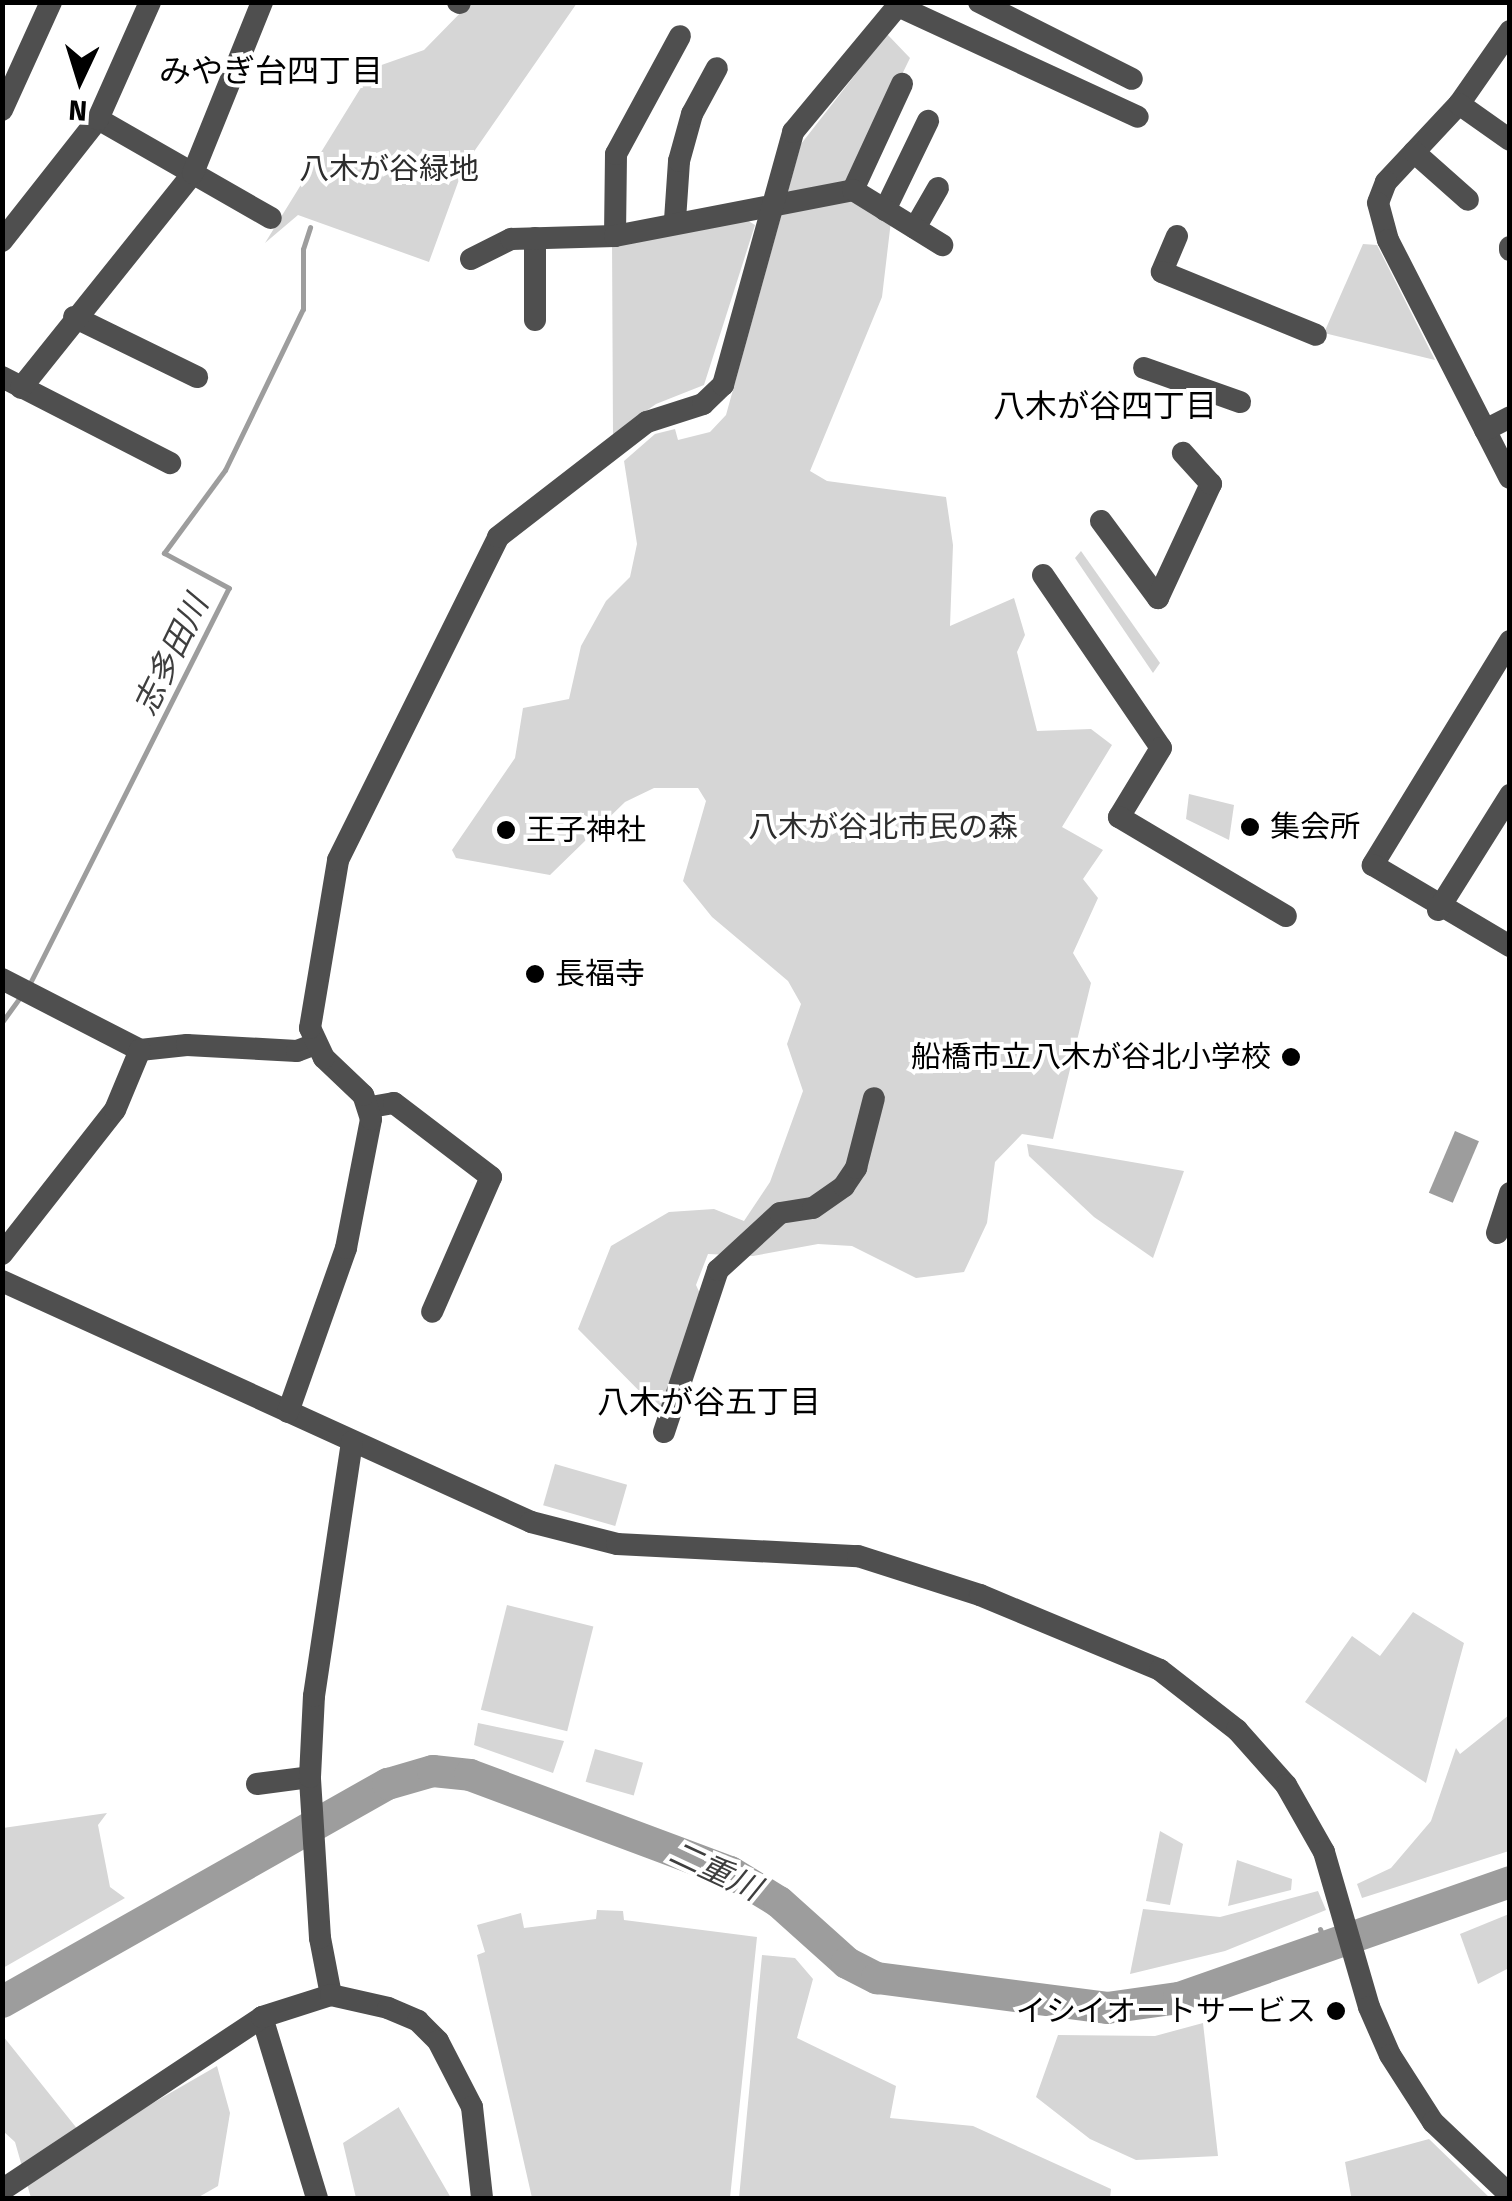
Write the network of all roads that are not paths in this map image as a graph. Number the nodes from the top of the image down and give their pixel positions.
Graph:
1 (51, 2) edge
2 (150, 2) edge
3 (262, 2) edge
4 (978, 2) edge
5 (899, 4) edge
6 (1510, 30) edge
7 (680, 36) dead end
8 (1501, 62) edge
9 (717, 68) dead end
10 (1132, 79) dead end
11 (902, 84) dead end
12 (1459, 104) junction
13 (2, 110) edge
14 (1138, 117) dead end
15 (98, 118) junction
16 (928, 121) dead end
17 (1510, 140) edge
18 (1414, 152) junction
19 (193, 173) junction
20 (938, 188) dead end
21 (853, 190) junction
22 (1468, 200) dead end
23 (771, 206) junction
24 (885, 210) junction
25 (272, 218) dead end
26 (675, 220) junction
27 (6, 228) edge
28 (915, 228) junction
29 (615, 236) junction
30 (1178, 236) dead end
31 (534, 238) junction
32 (942, 245) dead end
33 (472, 260) dead end
34 (74, 317) junction
35 (535, 320) dead end
36 (1316, 335) dead end
37 (1144, 368) dead end
38 (197, 378) dead end
39 (12, 382) edge
40 (1240, 402) dead end
41 (1510, 416) edge
42 (1484, 430) junction
43 (1183, 454) dead end
44 (170, 463) dead end
45 (1510, 478) edge
46 (1101, 521) dead end
47 (1043, 575) dead end
48 (1510, 641) edge
49 (1510, 796) edge
50 (1438, 910) junction
51 (1286, 916) dead end
52 (1509, 948) edge
53 (17, 987) edge
54 (315, 1044) junction
55 (140, 1050) junction
56 (874, 1098) dead end
57 (371, 1107) junction
58 (1510, 1192) edge
59 (1496, 1233) dead end
60 (2, 1254) edge
61 (2, 1282) edge
62 (432, 1312) dead end
63 (291, 1406) junction
64 (664, 1432) dead end
65 (352, 1442) junction
66 (310, 1777) junction
67 (257, 1784) dead end
68 (331, 1995) junction
69 (262, 2017) junction
70 (2, 2190) edge
71 (1510, 2195) edge
72 (317, 2198) edge
73 (482, 2198) edge

1 - 13 street
2 - 15 street
3 - 19 street
4 - 10 street
5 - 14 street
5 - 23 street
6 - 8 street
7 - 29 street
8 - 12 street
9 - 26 street
11 - 21 street
12 - 17 street
12 - 18 street
15 - 19 street
15 - 27 street
16 - 24 street
18 - 22 street
18 - 42 street
19 - 25 street
19 - 34 street
20 - 28 street
21 - 23 street
21 - 24 street
23 - 26 street
23 - 54 street
24 - 28 street
26 - 29 street
28 - 32 street
29 - 31 street
30 - 36 street
31 - 33 street
31 - 35 street
34 - 38 street
34 - 39 street
37 - 40 street
39 - 44 street
41 - 42 street
42 - 45 street
43 - 46 street
47 - 51 street
48 - 50 street
49 - 50 street
50 - 52 street
53 - 55 street
54 - 55 street
54 - 57 street
55 - 60 street
56 - 64 street
57 - 62 street
57 - 63 street
58 - 59 street
61 - 63 street
63 - 65 street
65 - 66 street
65 - 71 street
66 - 67 street
66 - 68 street
68 - 69 street
68 - 73 street
69 - 70 street
69 - 72 street

